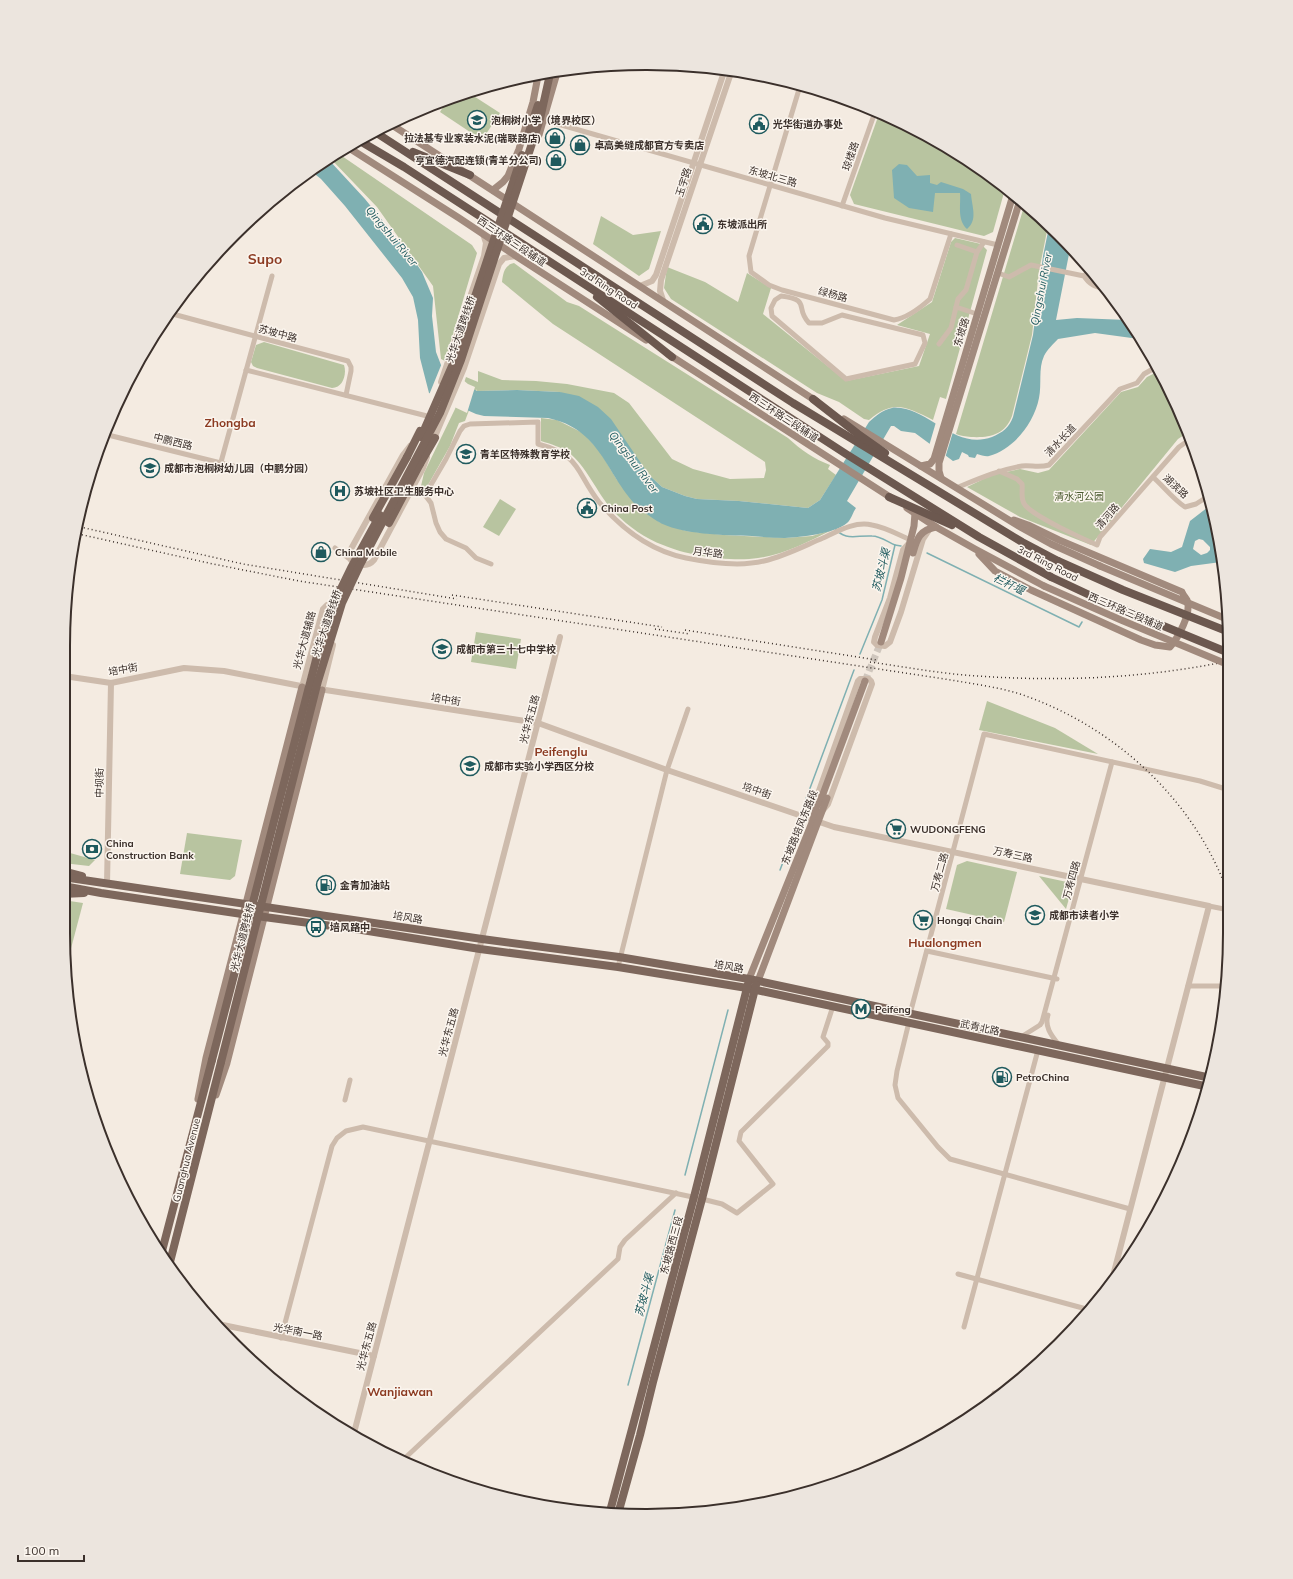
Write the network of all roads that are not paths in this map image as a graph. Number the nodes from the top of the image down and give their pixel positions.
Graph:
1 (724, 75) edge
2 (730, 76) edge
3 (556, 77) edge
4 (549, 79) edge
5 (537, 80) edge
6 (543, 80) edge
7 (799, 91) edge
8 (873, 117) edge
9 (544, 120) junction
10 (396, 127) edge
11 (380, 135) edge
12 (365, 144) edge
13 (397, 146) junction
14 (353, 150) edge
15 (696, 164) junction
16 (470, 175) junction
17 (508, 176) junction
18 (521, 185) junction
19 (770, 185) junction
20 (493, 190) junction
21 (1011, 200) edge
22 (842, 206) junction
23 (1018, 206) edge
24 (521, 207) junction
25 (483, 234) junction
26 (951, 234) junction
27 (984, 242) junction
28 (957, 245) dead end
29 (998, 245) junction
30 (977, 252) junction
31 (516, 256) junction
32 (558, 267) junction
33 (998, 273) junction
34 (1086, 274) edge
35 (272, 276) dead end
36 (1084, 276) junction
37 (652, 281) junction
38 (640, 286) junction
39 (660, 286) junction
40 (1097, 288) edge
41 (782, 290) junction
42 (780, 296) junction
43 (662, 300) junction
44 (956, 307) junction
45 (977, 314) junction
46 (175, 315) edge
47 (255, 337) junction
48 (939, 344) dead end
49 (672, 357) junction
50 (246, 370) junction
51 (1152, 370) edge
52 (346, 395) junction
53 (813, 399) joint
54 (427, 416) junction
55 (948, 420) junction
56 (420, 431) junction
57 (858, 435) junction
58 (110, 436) edge
59 (435, 438) junction
60 (1185, 443) edge
61 (880, 449) junction
62 (937, 459) junction
63 (220, 462) junction
64 (921, 466) junction
65 (237, 467) dead end
66 (999, 471) junction
67 (1153, 477) junction
68 (941, 478) junction
69 (413, 486) junction
70 (956, 488) junction
71 (424, 495) junction
72 (889, 497) junction
73 (1204, 499) edge
74 (915, 513) junction
75 (1003, 517) junction
76 (935, 528) junction
77 (979, 537) junction
78 (911, 540) junction
79 (336, 548) dead end
80 (975, 549) junction
81 (351, 560) junction
82 (491, 564) dead end
83 (342, 603) junction
84 (1222, 617) edge
85 (326, 628) junction
86 (1223, 629) edge
87 (560, 637) dead end
88 (1223, 651) edge
89 (1223, 662) edge
90 (70, 677) edge
91 (110, 684) junction
92 (302, 687) junction
93 (322, 690) junction
94 (688, 709) dead end
95 (538, 723) junction
96 (1114, 763) junction
97 (667, 770) junction
98 (1223, 788) edge
99 (817, 805) junction
100 (821, 813) junction
101 (815, 821) junction
102 (954, 852) junction
103 (70, 872) edge
104 (70, 878) edge
105 (1082, 880) junction
106 (103, 883) junction
107 (70, 887) edge
108 (99, 893) junction
109 (70, 894) edge
110 (245, 904) junction
111 (1209, 906) junction
112 (265, 908) junction
113 (1223, 909) edge
114 (242, 914) junction
115 (263, 917) junction
116 (482, 939) junction
117 (480, 949) junction
118 (927, 951) junction
119 (620, 958) junction
120 (231, 959) junction
121 (251, 966) junction
122 (618, 967) junction
123 (1056, 979) junction
124 (754, 980) junction
125 (1188, 986) junction
126 (1220, 986) edge
127 (751, 988) junction
128 (833, 1006) junction
129 (910, 1018) junction
130 (1020, 1038) junction
131 (1059, 1046) junction
132 (1038, 1050) junction
133 (212, 1060) joint
134 (221, 1062) joint
135 (1166, 1073) junction
136 (1204, 1077) edge
137 (350, 1080) dead end
138 (1202, 1085) edge
139 (345, 1100) dead end
140 (193, 1128) junction
141 (204, 1132) junction
142 (430, 1140) junction
143 (1004, 1174) junction
144 (676, 1193) junction
145 (698, 1198) junction
146 (1130, 1208) junction
147 (163, 1247) edge
148 (171, 1258) edge
149 (1115, 1268) edge
150 (958, 1274) dead end
151 (977, 1279) junction
152 (1084, 1308) edge
153 (225, 1326) edge
154 (964, 1327) dead end
155 (281, 1338) junction
156 (374, 1356) junction
157 (355, 1430) edge
158 (407, 1456) edge
159 (611, 1508) edge
160 (620, 1508) edge

1 - 15 street, 玉宇路
2 - 15 street, 玉宇路
3 - 9 main road
4 - 83 main road, 光华大道跨线桥, bridge
5 - 17 main road
6 - 85 main road, 光华大道跨线桥, bridge
7 - 19 street
8 - 22 street, 琼楼路
9 - 15 street, 东坡北三路
9 - 18 main road
10 - 16 main road
11 - 13 highway, 3rd Ring Road
12 - 32 highway, 3rd Ring Road
13 - 16 highway
13 - 57 highway, 3rd Ring Road
14 - 25 main road, 西三环路三段辅道
15 - 19 street, 东坡北三路
15 - 37 street, 玉宇路
15 - 39 street, 玉宇路
16 - 20 main road
17 - 18 main road
17 - 20 main road
18 - 24 main road
19 - 22 street, 东坡北三路
19 - 41 street, 绿杨路
20 - 24 main road
21 - 29 main road, 东坡路
22 - 26 street, 东坡北三路
23 - 33 main road, 东坡路
24 - 38 main road
25 - 31 main road, 西三环路三段辅道
25 - 54 street
26 - 27 street, 东坡北三路
26 - 41 street, 绿杨路
27 - 29 street, 东坡北三路
27 - 30 street
28 - 30 street
29 - 45 main road, 东坡路
30 - 44 street
31 - 49 main road, 西三环路三段辅道
31 - 59 street
32 - 49 highway
32 - 77 highway, 3rd Ring Road
33 - 36 street
33 - 55 main road, 东坡路
34 - 36 street
35 - 47 street
36 - 40 street
37 - 38 street
37 - 39 street
38 - 43 main road
39 - 43 street, 玉宇路
41 - 42 street
42 - 42 street
43 - 53 main road
44 - 45 street
44 - 48 street
45 - 55 main road, 东坡路
46 - 47 street, 苏坡中路
47 - 50 street
47 - 52 street, 苏坡中路
49 - 72 main road, 西三环路三段辅道
50 - 52 street
50 - 63 street
51 - 66 street, 清水长道
52 - 54 street
53 - 57 highway
54 - 56 street
55 - 62 main road, 东坡路
56 - 81 street
56 - 85 main road, bridge
57 - 61 highway, 3rd Ring Road
57 - 61 main road
58 - 63 street, 中鹏西路
59 - 69 street
59 - 83 main road, bridge
60 - 67 street, 清河路
61 - 64 main road
61 - 86 highway, 3rd Ring Road, bridge
62 - 64 main road
62 - 68 main road, 东坡路
63 - 65 street, 中鹏西路
64 - 68 main road
66 - 67 street, 清河路
66 - 70 street, 清水长道
67 - 73 street, 湖滨路
68 - 70 main road
69 - 71 street
69 - 81 street
70 - 75 main road
71 - 78 street, 月华路
71 - 82 street
72 - 74 main road, 西三环路三段辅道
72 - 77 highway
74 - 76 main road, 西三环路三段辅道
74 - 78 main road
75 - 80 main road
75 - 84 main road, bridge
76 - 78 main road
76 - 78 street
76 - 80 main road, 西三环路三段辅道
77 - 88 highway, 3rd Ring Road, bridge
79 - 81 street
80 - 89 main road, 西三环路三段辅道, bridge
83 - 134 main road, 光华大道跨线桥, bridge
85 - 133 main road, 光华大道跨线桥, bridge
87 - 95 street, 光华东五路
90 - 91 street, 培中街
91 - 92 street, 培中街
91 - 106 street, 中坝街
92 - 93 street, 培中街
92 - 93 street, 光华大道辅路
92 - 110 main road, 光华大道辅路
93 - 95 street, 培中街
93 - 112 main road, 光华大道辅路
94 - 97 street
95 - 97 street, 培中街
95 - 116 street, 光华东五路
96 - 98 street
96 - 102 street, 万寿二路
96 - 105 street, 万寿四路
97 - 101 street, 培中街
97 - 119 street
99 - 100 main road, 东坡路培风东路段
99 - 100 street
99 - 101 main road, 东坡路培风东路段
100 - 101 main road, 东坡路培风东路段
101 - 102 street, 万寿三路
101 - 124 main road, 东坡路培风东路段
102 - 105 street, 万寿三路
102 - 118 street, 万寿二路
103 - 106 main road
104 - 106 main road, 培风路
105 - 111 street, 万寿三路
105 - 123 street, 万寿四路
106 - 110 main road, 培风路
107 - 108 main road, 培风路
108 - 109 main road
108 - 114 main road, 培风路
110 - 112 main road, 培风路
110 - 114 main road, 光华大道辅路
111 - 113 street
111 - 125 street
112 - 115 main road, 光华大道辅路
112 - 116 main road, 培风路
114 - 115 main road, 培风路
114 - 120 main road, 光华大道辅路
115 - 117 main road, 培风路
115 - 121 main road, 光华大道辅路
116 - 117 street, 光华东五路
116 - 119 main road, 培风路
117 - 122 main road, 培风路
117 - 142 street, 光华东五路
118 - 123 street
118 - 129 street, 万寿二路
119 - 122 street
119 - 124 main road, 培风路
120 - 121 main road
120 - 140 main road, 光华大道辅路
121 - 141 main road, 光华大道辅路
122 - 127 main road, 培风路
123 - 130 street, 万寿四路
123 - 131 street, 万寿四路
124 - 127 main road, 东坡路西三段
124 - 129 main road, 武青北路
125 - 126 street
125 - 135 street
127 - 128 main road, 武青北路
127 - 145 main road, 东坡路西三段
128 - 129 main road, 武青北路
128 - 145 street
129 - 130 main road, 武青北路
129 - 132 main road, 武青北路
129 - 143 street, 万寿二路
130 - 131 main road, 武青北路
131 - 135 main road, 武青北路
132 - 135 main road, 武青北路
132 - 143 street
133 - 140 main road, Guanghua Avenue
134 - 141 main road, Guanghua Avenue
135 - 136 main road, 武青北路
135 - 138 main road, 武青北路
135 - 146 street
137 - 139 street
140 - 147 main road, Guanghua Avenue
141 - 148 main road, Guanghua Avenue
142 - 144 street
142 - 155 street
142 - 156 street, 光华东五路
143 - 146 street, 万寿二路
143 - 151 street
144 - 145 street
144 - 158 street
145 - 159 main road, 东坡路西三段
145 - 160 main road, 东坡路西三段
146 - 149 street
150 - 151 street
151 - 152 street
151 - 154 street
153 - 155 street, 光华南一路
155 - 156 street, 光华南一路
156 - 157 street, 光华东五路

